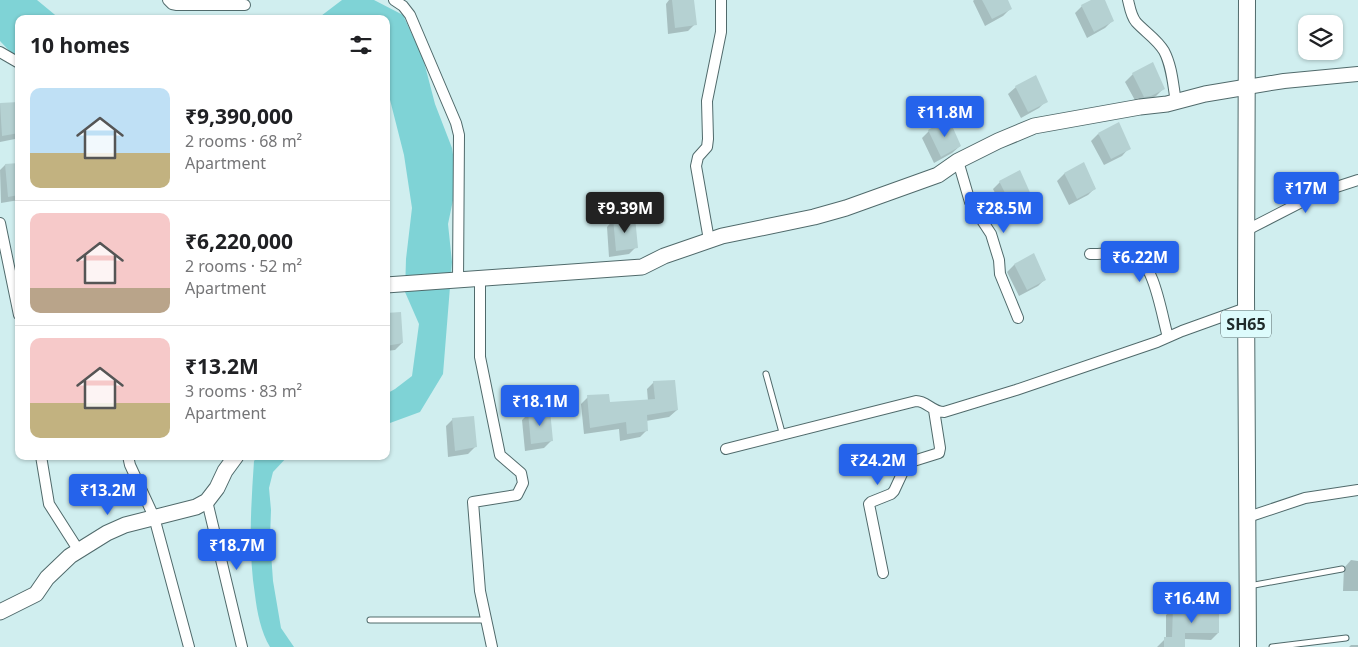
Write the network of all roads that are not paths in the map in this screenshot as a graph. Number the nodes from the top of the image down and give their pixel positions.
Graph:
1 (168, 0) edge
2 (394, 0) edge
3 (721, 0) edge
4 (1128, 0) edge
5 (1247, 0) edge
6 (245, 5) dead end
7 (0, 52) edge
8 (15, 61) edge
9 (1358, 74) edge
10 (1247, 87) junction
11 (1176, 102) junction
12 (958, 162) junction
13 (1358, 180) edge
14 (0, 223) edge
15 (1247, 230) junction
16 (709, 240) junction
17 (1090, 254) dead end
18 (480, 279) junction
19 (455, 281) junction
20 (391, 285) edge
21 (15, 296) edge
22 (1246, 308) junction
23 (1018, 318) dead end
24 (1168, 337) junction
25 (766, 374) dead end
26 (934, 410) junction
27 (783, 436) junction
28 (726, 449) dead end
29 (42, 460) edge
30 (129, 460) edge
31 (233, 460) edge
32 (1358, 490) edge
33 (207, 501) junction
34 (154, 517) junction
35 (1248, 517) junction
36 (79, 551) junction
37 (1342, 569) dead end
38 (883, 573) dead end
39 (1248, 586) junction
40 (0, 612) edge
41 (370, 620) dead end
42 (486, 620) junction
43 (1346, 638) dead end
44 (189, 647) edge
45 (242, 647) edge
46 (492, 647) edge
47 (1248, 647) edge
48 (1272, 647) edge

1 - 6 street
2 - 19 street
3 - 16 street
4 - 11 street
5 - 10 main road, SH65
7 - 8 street
9 - 10 street
10 - 11 main road
10 - 15 main road, SH65
11 - 12 main road
12 - 16 main road
12 - 23 street
13 - 15 street
14 - 21 street
15 - 22 main road, SH65
16 - 18 main road
17 - 24 street
18 - 19 main road
18 - 42 street
19 - 20 main road
22 - 24 street
22 - 35 main road, SH65
24 - 26 street
25 - 27 lane
26 - 27 street
26 - 38 street
27 - 28 street
29 - 36 street
30 - 34 street
31 - 33 main road
32 - 35 street
33 - 34 main road
33 - 45 street
34 - 36 main road
34 - 44 street
35 - 39 main road, SH65
36 - 40 main road
37 - 39 lane
39 - 47 main road, SH65
41 - 42 lane
42 - 46 street
43 - 48 lane

